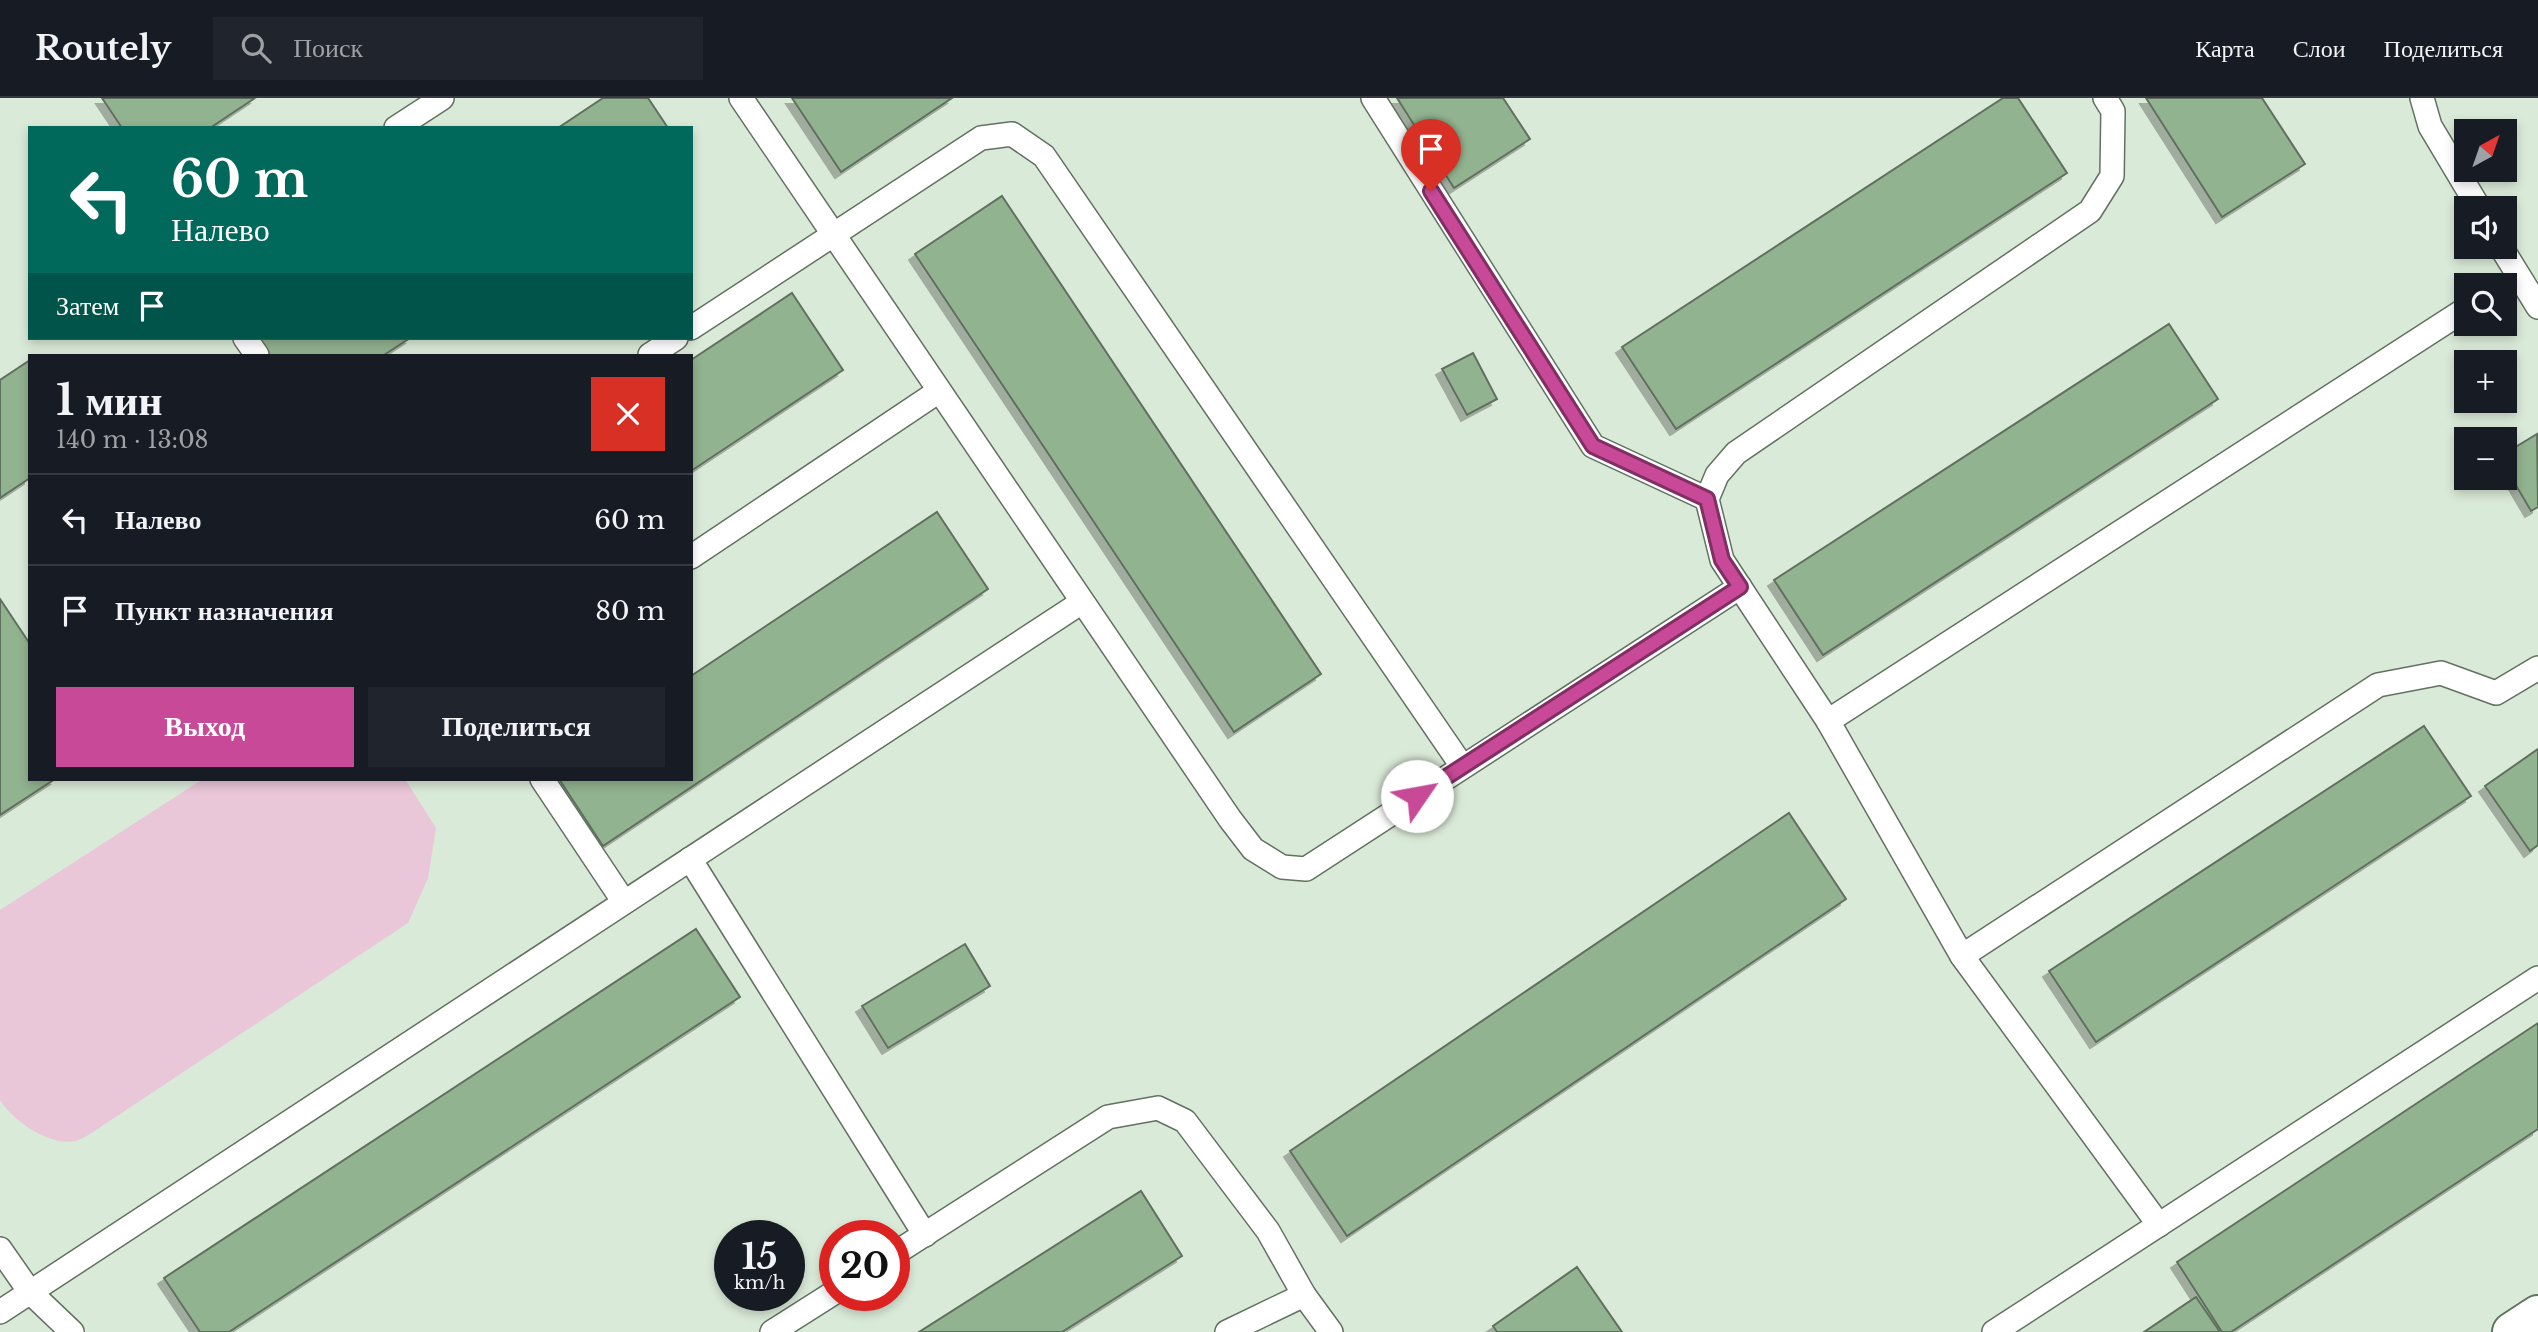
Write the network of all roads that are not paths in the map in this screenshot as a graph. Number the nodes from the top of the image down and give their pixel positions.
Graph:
1 (442, 98) edge
2 (741, 98) edge
3 (1373, 98) edge
4 (2105, 98) edge
5 (2422, 98) edge
6 (399, 126) edge
7 (2472, 196) edge
8 (832, 233) junction
9 (2517, 287) edge
10 (2538, 307) edge
11 (2454, 317) edge
12 (693, 327) edge
13 (673, 340) edge
14 (652, 354) edge
15 (939, 391) junction
16 (1707, 499) junction
17 (693, 555) edge
18 (1740, 587) junction
19 (1082, 601) junction
20 (2538, 668) edge
21 (1828, 721) junction
22 (1462, 766) junction
23 (543, 781) edge
24 (690, 859) junction
25 (624, 902) junction
26 (1962, 956) junction
27 (2538, 978) edge
28 (2159, 1225) junction
29 (925, 1235) junction
30 (910, 1244) edge
31 (0, 1249) edge
32 (30, 1292) junction
33 (1304, 1295) junction
34 (819, 1302) edge
35 (0, 1312) edge
36 (2538, 1315) edge
37 (72, 1332) edge
38 (772, 1332) edge
39 (1227, 1332) edge
40 (1331, 1332) edge
41 (1994, 1332) edge
42 (2512, 1332) edge

1 - 6 lane
2 - 8 lane
3 - 16 lane
4 - 16 lane
5 - 7 lane
8 - 12 lane
8 - 15 lane
8 - 22 lane
9 - 10 lane
11 - 21 lane
13 - 14 lane
15 - 17 lane
15 - 19 lane
16 - 18 lane
18 - 21 lane
18 - 22 lane
19 - 22 lane
19 - 24 lane
20 - 26 lane
21 - 26 lane
23 - 25 lane
24 - 25 lane
24 - 29 lane
25 - 32 lane
26 - 28 lane
27 - 28 lane
28 - 41 lane
29 - 30 lane
29 - 33 lane
31 - 32 lane
32 - 35 lane
32 - 37 lane
33 - 39 lane
33 - 40 lane
34 - 38 lane
36 - 42 street

